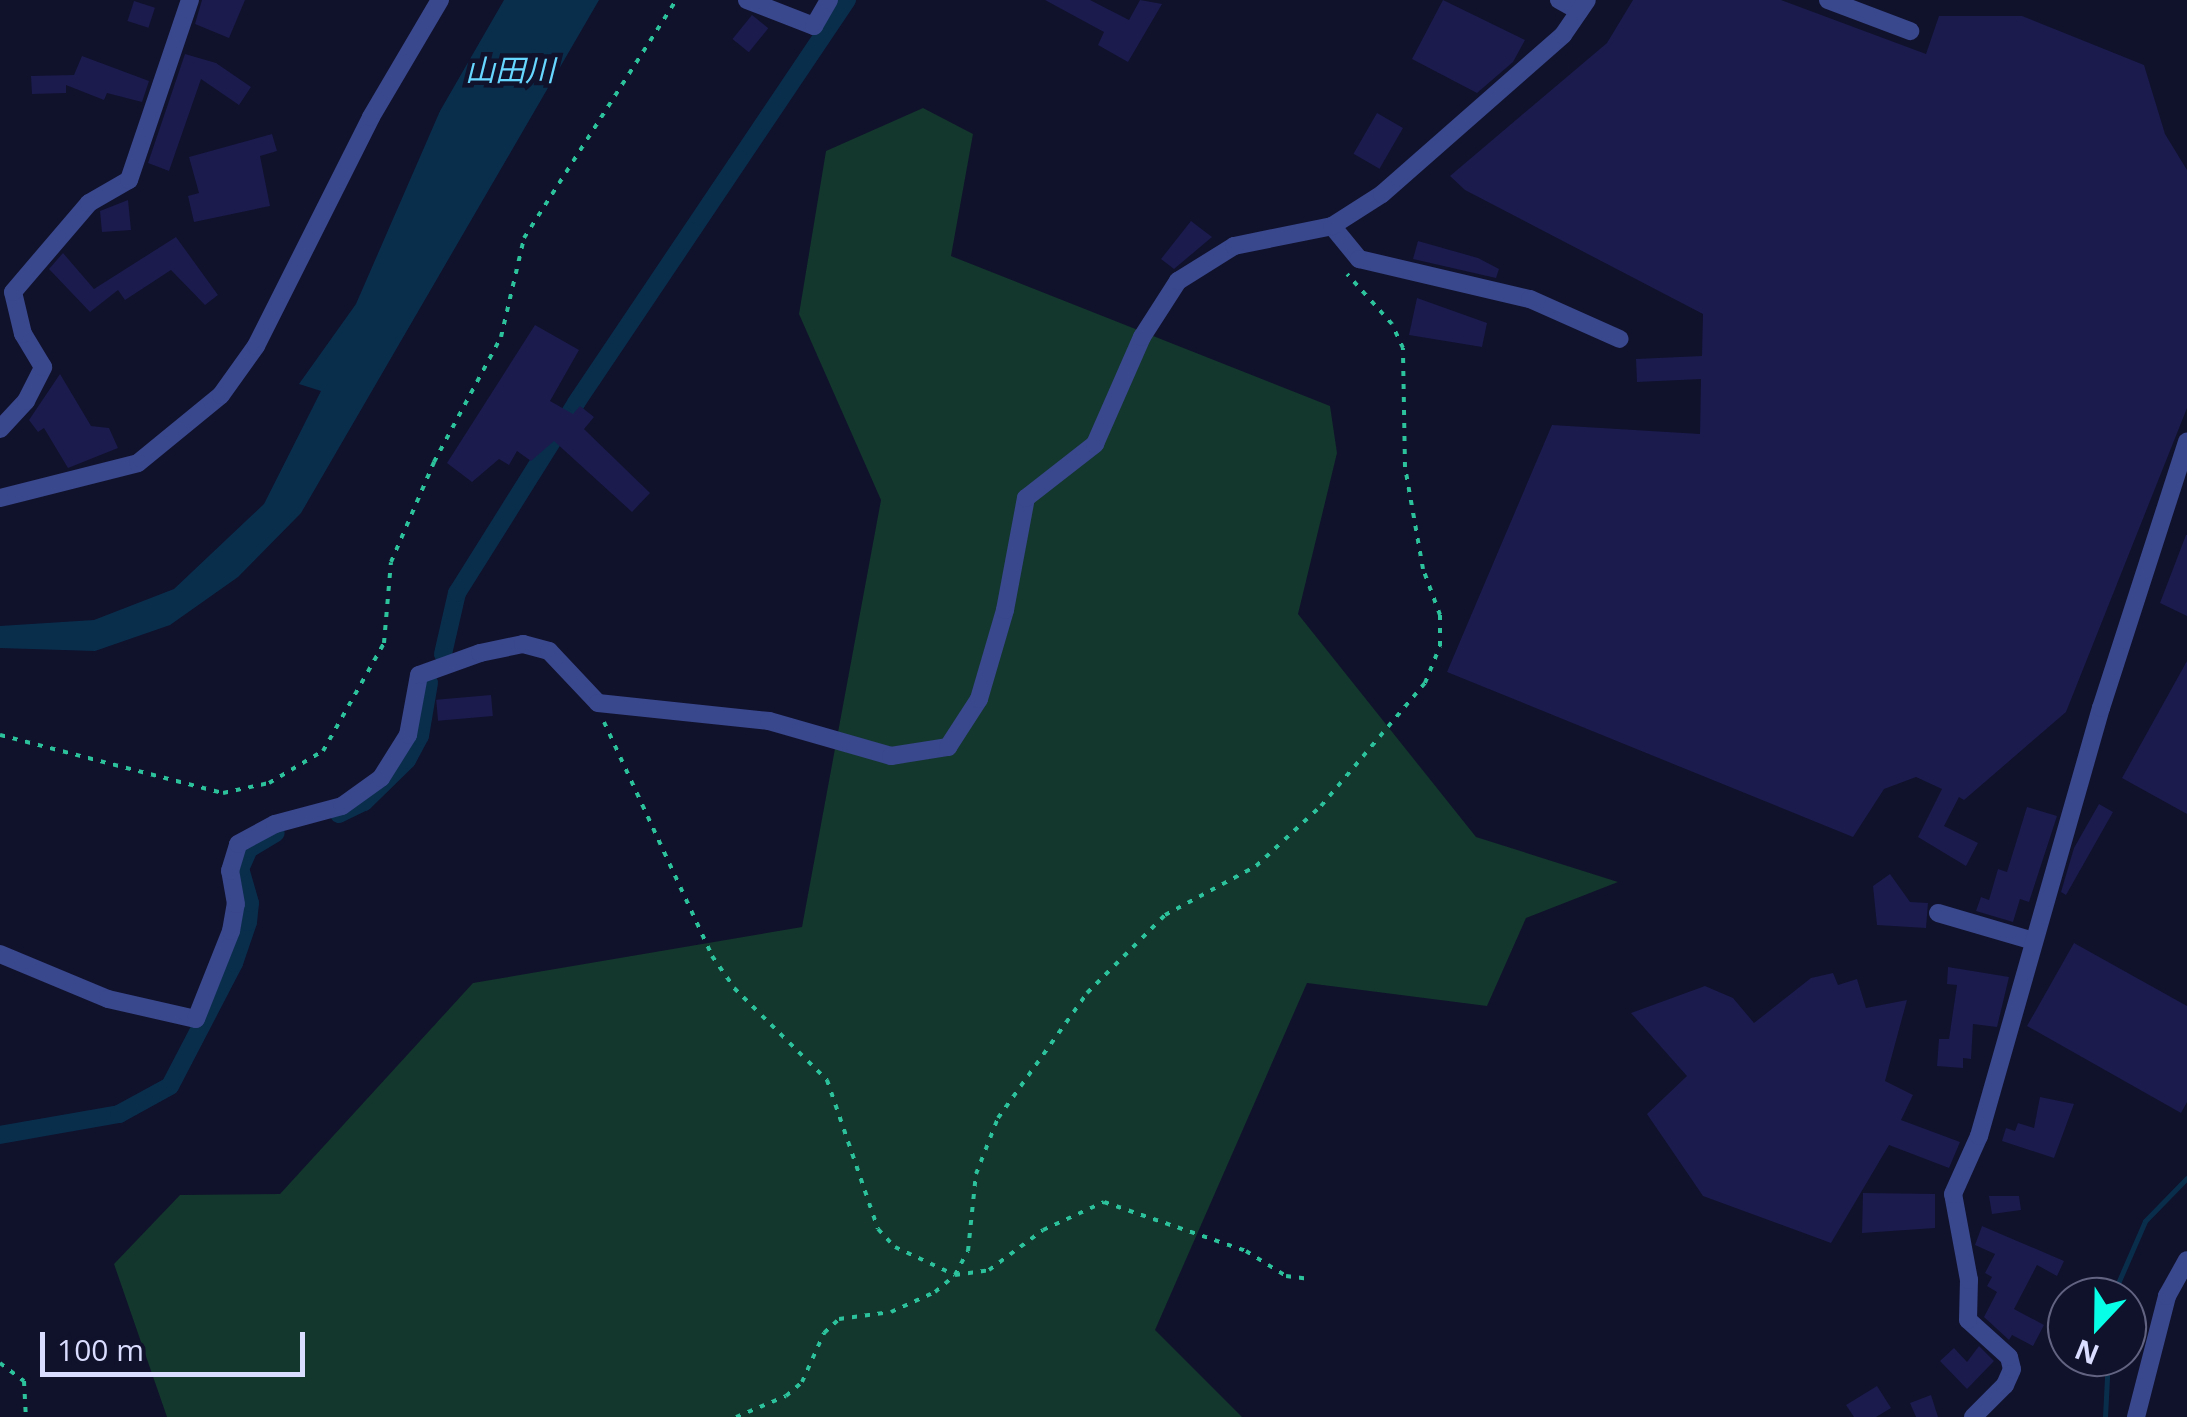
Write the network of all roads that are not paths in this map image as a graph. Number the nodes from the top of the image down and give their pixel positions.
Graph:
1 (190, 0) edge
2 (440, 0) edge
3 (747, 0) edge
4 (830, 0) edge
5 (1559, 0) edge
6 (1828, 0) edge
7 (1583, 5) edge
8 (1910, 31) dead end
9 (1332, 226) junction
10 (1620, 339) dead end
11 (0, 429) edge
12 (2187, 442) edge
13 (0, 498) edge
14 (1938, 913) dead end
15 (2034, 942) junction
16 (0, 954) edge
17 (2187, 1260) edge
18 (2167, 1296) junction
19 (2187, 1298) edge
20 (1973, 1417) edge
21 (2136, 1417) edge

1 - 11 street
2 - 13 street
3 - 4 street
5 - 7 street
6 - 8 street
7 - 9 street
9 - 10 street
9 - 16 street
12 - 15 street
14 - 15 street
15 - 20 street
17 - 18 street
18 - 19 street
18 - 21 street

